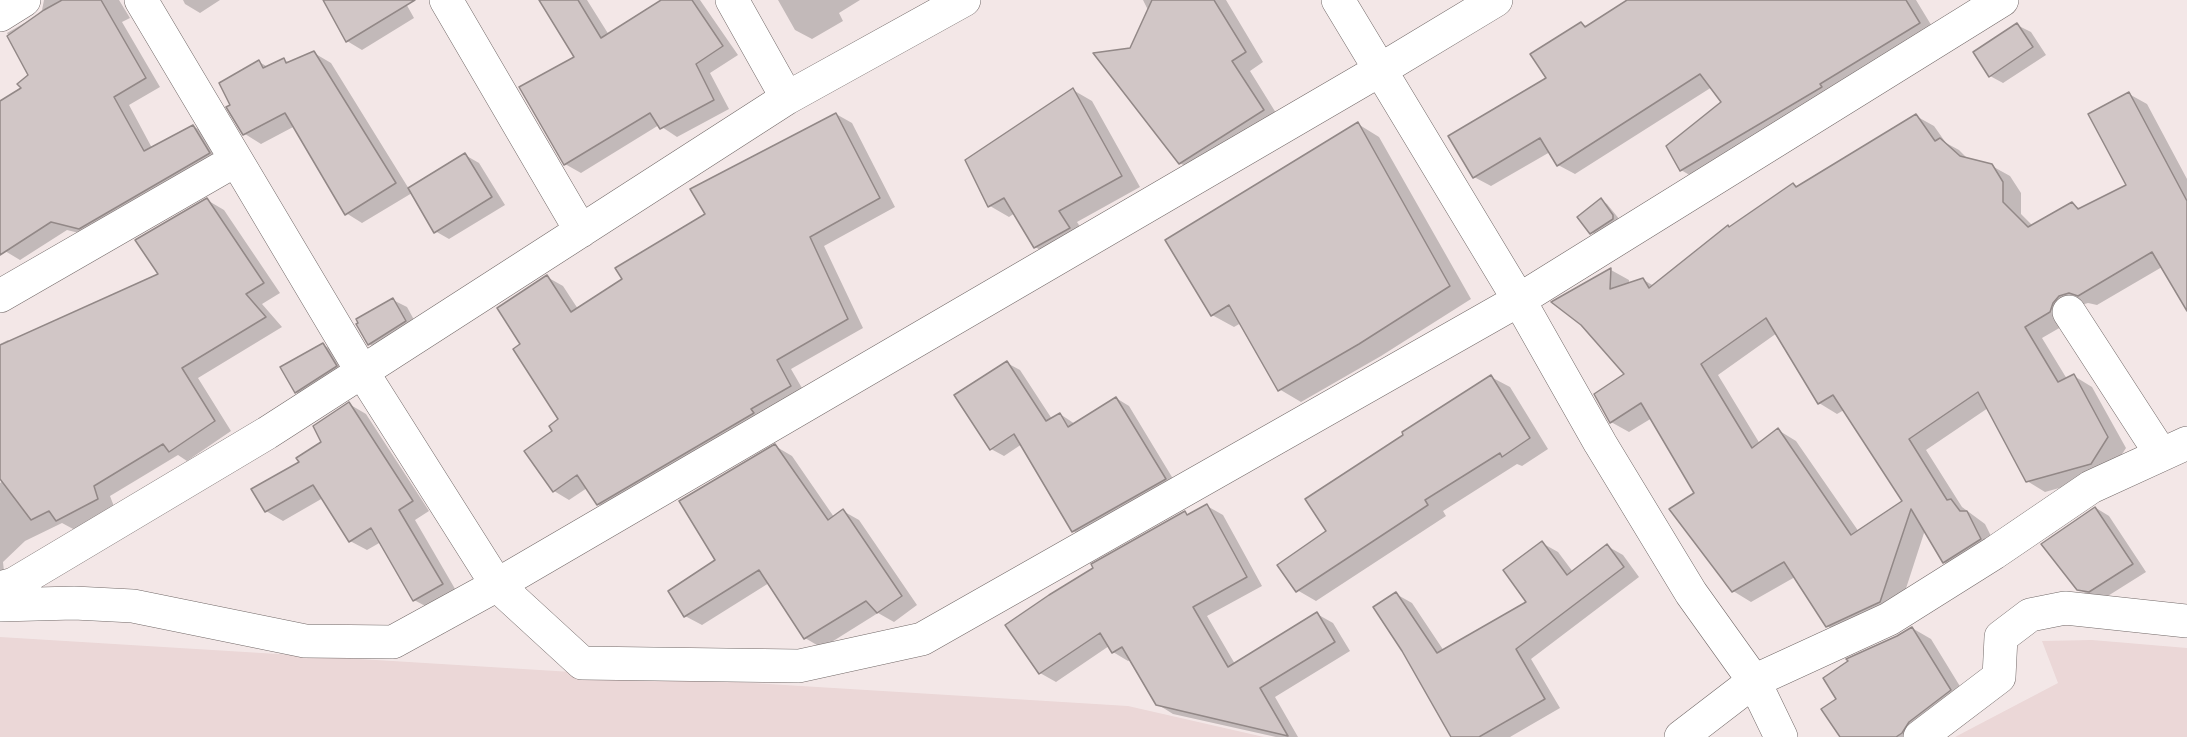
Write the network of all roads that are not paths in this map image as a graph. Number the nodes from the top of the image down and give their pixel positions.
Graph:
1 (24, 0) edge
2 (141, 0) edge
3 (446, 0) edge
4 (732, 0) edge
5 (964, 0) edge
6 (1338, 0) edge
7 (1496, 0) edge
8 (2002, 0) edge
9 (0, 15) edge
10 (1380, 70) junction
11 (788, 98) junction
12 (236, 160) junction
13 (581, 231) junction
14 (0, 296) edge
15 (1519, 300) junction
16 (2069, 312) dead end
17 (363, 373) junction
18 (2174, 449) edge
19 (497, 585) junction
20 (0, 588) edge
21 (0, 605) edge
22 (2187, 621) edge
23 (1754, 681) junction
24 (1681, 737) edge
25 (1781, 737) edge
26 (1920, 737) edge

1 - 9 street
2 - 12 street
3 - 13 street
4 - 11 street
5 - 11 street
6 - 10 street
7 - 10 street
8 - 15 street
10 - 15 street
10 - 19 street
11 - 13 street
12 - 14 street
12 - 17 street
13 - 17 street
15 - 19 street
15 - 23 street
16 - 18 street
17 - 19 street
17 - 20 street
18 - 23 street
19 - 21 street
22 - 26 street
23 - 24 street
23 - 25 street

